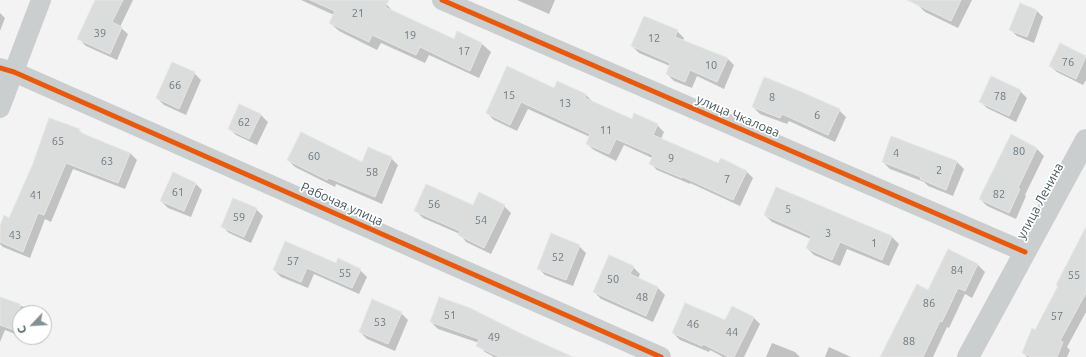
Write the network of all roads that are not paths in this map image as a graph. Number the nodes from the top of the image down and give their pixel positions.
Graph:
1 (41, 0) edge
2 (442, 0) edge
3 (7, 70) edge
4 (0, 108) edge
5 (1086, 140) edge
6 (1025, 252) junction
7 (661, 357) edge
8 (968, 357) edge

1 - 3 street
2 - 6 street, улица Чкалова
3 - 4 street
3 - 7 street, Рабочая улица
5 - 6 street, улица Ленина
6 - 8 street, улица Ленина

